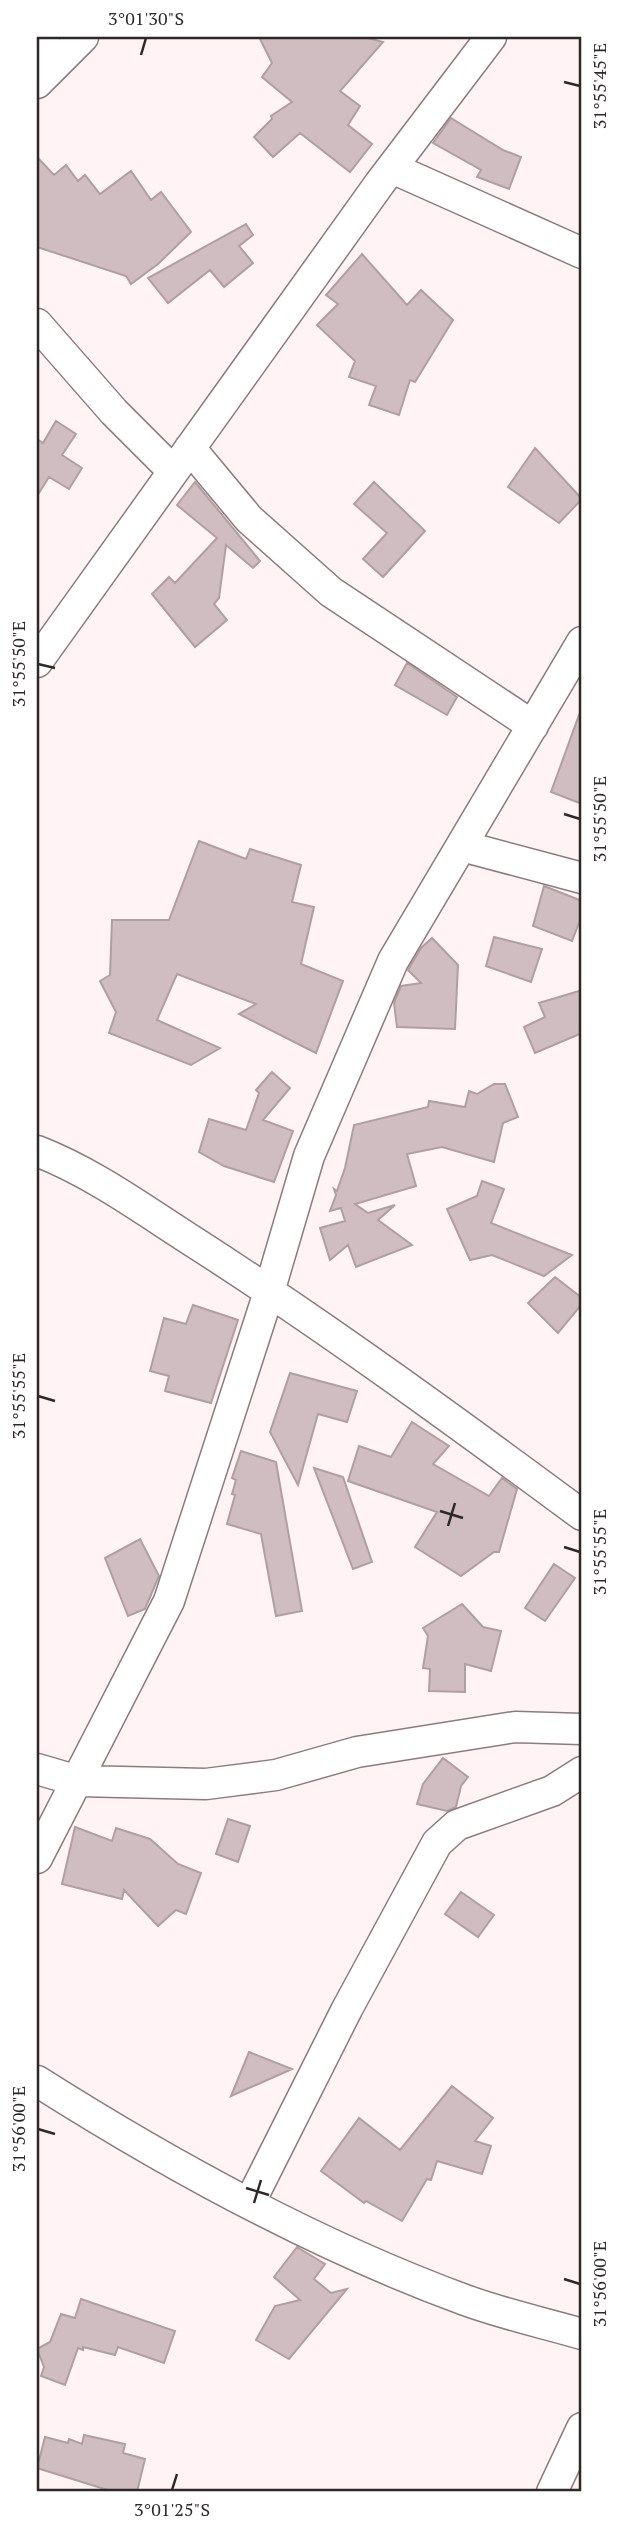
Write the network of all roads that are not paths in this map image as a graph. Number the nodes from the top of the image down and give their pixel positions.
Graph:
1 (37, 37) edge
2 (83, 37) edge
3 (491, 37) edge
4 (58, 61) junction
5 (37, 83) edge
6 (392, 168) junction
7 (582, 253) edge
8 (37, 324) edge
9 (181, 460) junction
10 (582, 642) edge
11 (37, 662) edge
12 (533, 726) junction
13 (462, 846) junction
14 (582, 878) edge
15 (37, 1151) edge
16 (269, 1292) junction
17 (582, 1516) edge
18 (582, 1729) edge
19 (37, 1769) edge
20 (582, 1772) edge
21 (78, 1781) junction
22 (37, 1858) edge
23 (37, 2081) edge
24 (250, 2202) junction
25 (581, 2331) edge
26 (582, 2428) edge
27 (552, 2492) edge

1 - 4 street
2 - 4 street
3 - 6 street
4 - 5 street
6 - 7 street
6 - 9 street
8 - 9 street
9 - 11 street
9 - 12 street
10 - 12 street
12 - 13 street
13 - 14 street
13 - 16 street
15 - 16 street
16 - 17 street
16 - 21 street
18 - 21 street
19 - 21 street
20 - 24 street
21 - 22 street
23 - 24 street
24 - 25 street
26 - 27 street

